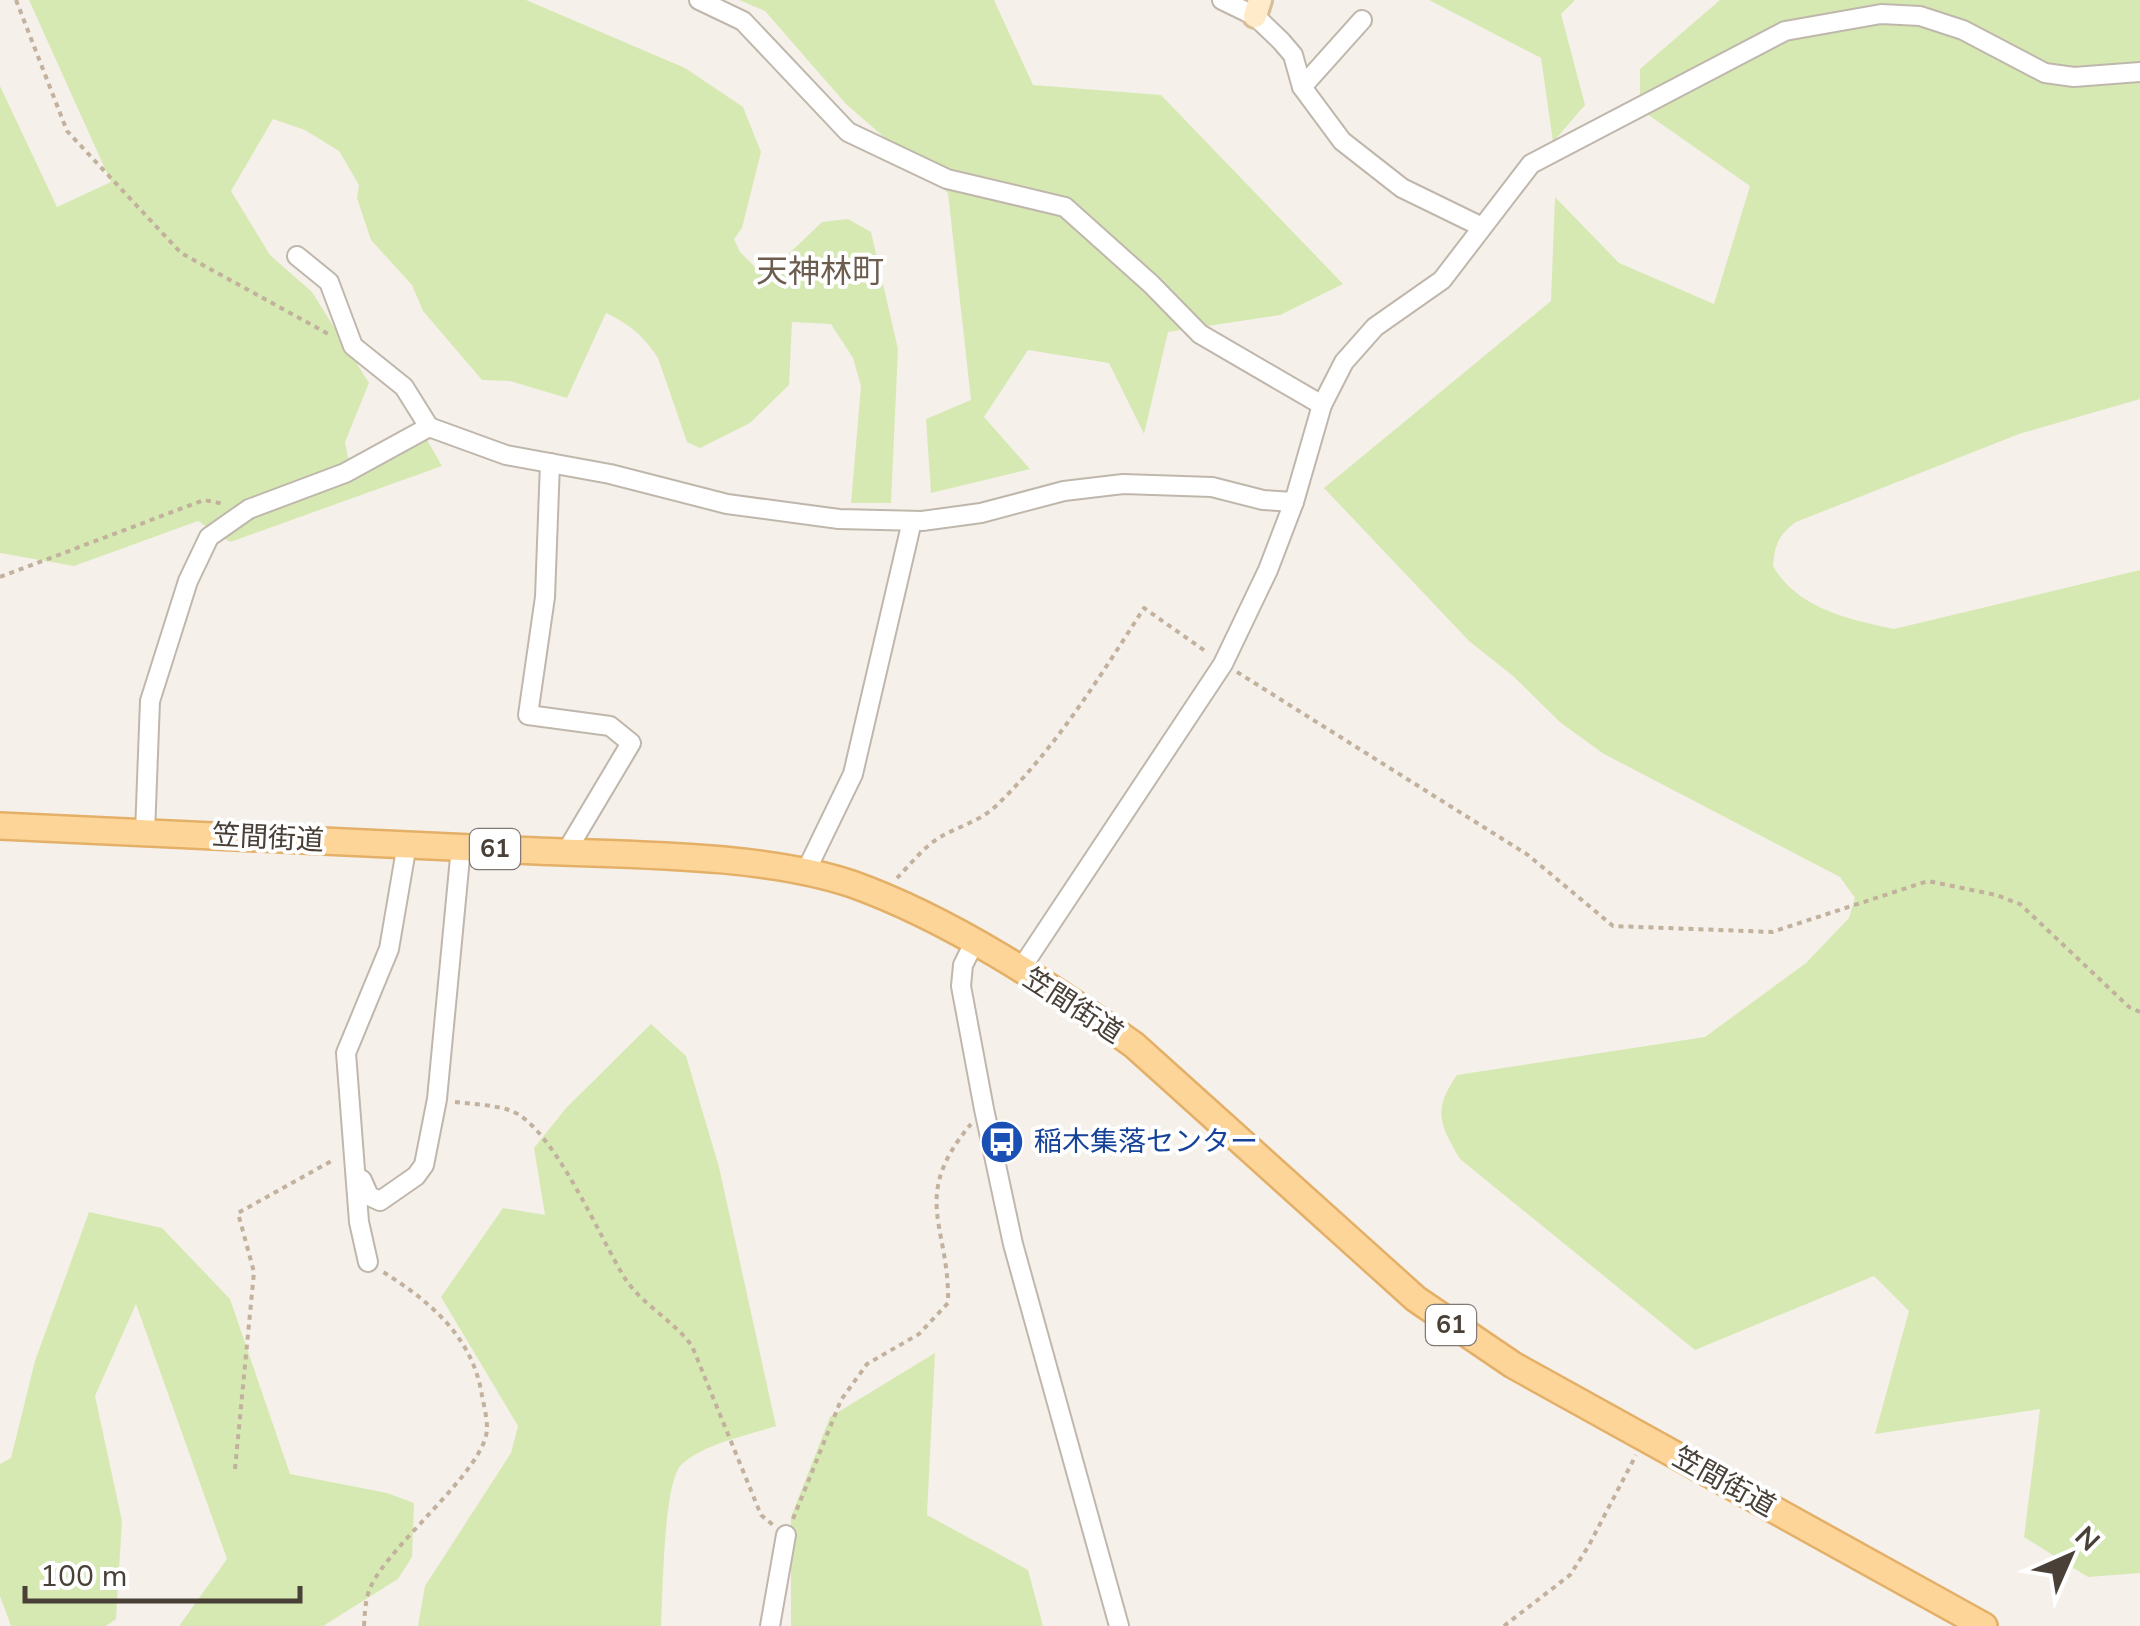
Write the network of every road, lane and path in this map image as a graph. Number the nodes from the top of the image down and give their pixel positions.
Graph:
1 (16, 0) edge
2 (699, 0) edge
3 (1222, 0) edge
4 (1257, 8) edge
5 (1362, 20) dead end
6 (2140, 72) edge
7 (1302, 87) junction
8 (1480, 226) junction
9 (297, 256) dead end
10 (353, 346) junction
11 (1322, 404) junction
12 (429, 427) junction
13 (550, 463) junction
14 (1294, 502) junction
15 (248, 509) junction
16 (912, 521) junction
17 (0, 577) edge
18 (1223, 664) junction
19 (0, 826) edge
20 (145, 832) junction
21 (406, 844) junction
22 (462, 847) junction
23 (566, 852) junction
24 (805, 872) junction
25 (879, 896) junction
26 (974, 943) junction
27 (1020, 970) junction
28 (2140, 1012) edge
29 (437, 1099) junction
30 (984, 1109) junction
31 (353, 1150) junction
32 (355, 1176) junction
33 (368, 1262) joint
34 (1645, 1438) junction
35 (235, 1469) dead end
36 (786, 1535) junction
37 (364, 1626) edge
38 (770, 1626) edge
39 (1119, 1626) edge
40 (1504, 1626) edge
41 (1984, 1626) edge

1 - 10 path
2 - 11 street
3 - 4 street
4 - 7 street
5 - 7 street
6 - 8 street
7 - 8 street
8 - 11 street
9 - 10 street
10 - 12 street
11 - 14 street
12 - 13 street
12 - 15 street
13 - 16 street
13 - 23 street
14 - 16 street
14 - 18 street
15 - 17 path
15 - 20 street
16 - 24 street
18 - 25 path
18 - 27 street
18 - 28 path
19 - 20 main road, 笠間街道 / 61
20 - 21 main road, 笠間街道 / 61
21 - 22 main road, 笠間街道 / 61
21 - 31 street
22 - 23 main road, 笠間街道 / 61
22 - 29 street
23 - 24 main road, 笠間街道 / 61
24 - 25 main road, 笠間街道 / 61
25 - 26 main road, 笠間街道 / 61
26 - 27 main road, 笠間街道 / 61
26 - 30 street
27 - 34 main road, 笠間街道 / 61
29 - 32 street
29 - 36 path
30 - 36 path
30 - 39 street
31 - 32 street
31 - 35 path
32 - 33 street
33 - 37 path
34 - 40 path
34 - 41 main road, 笠間街道 / 61
36 - 38 street

